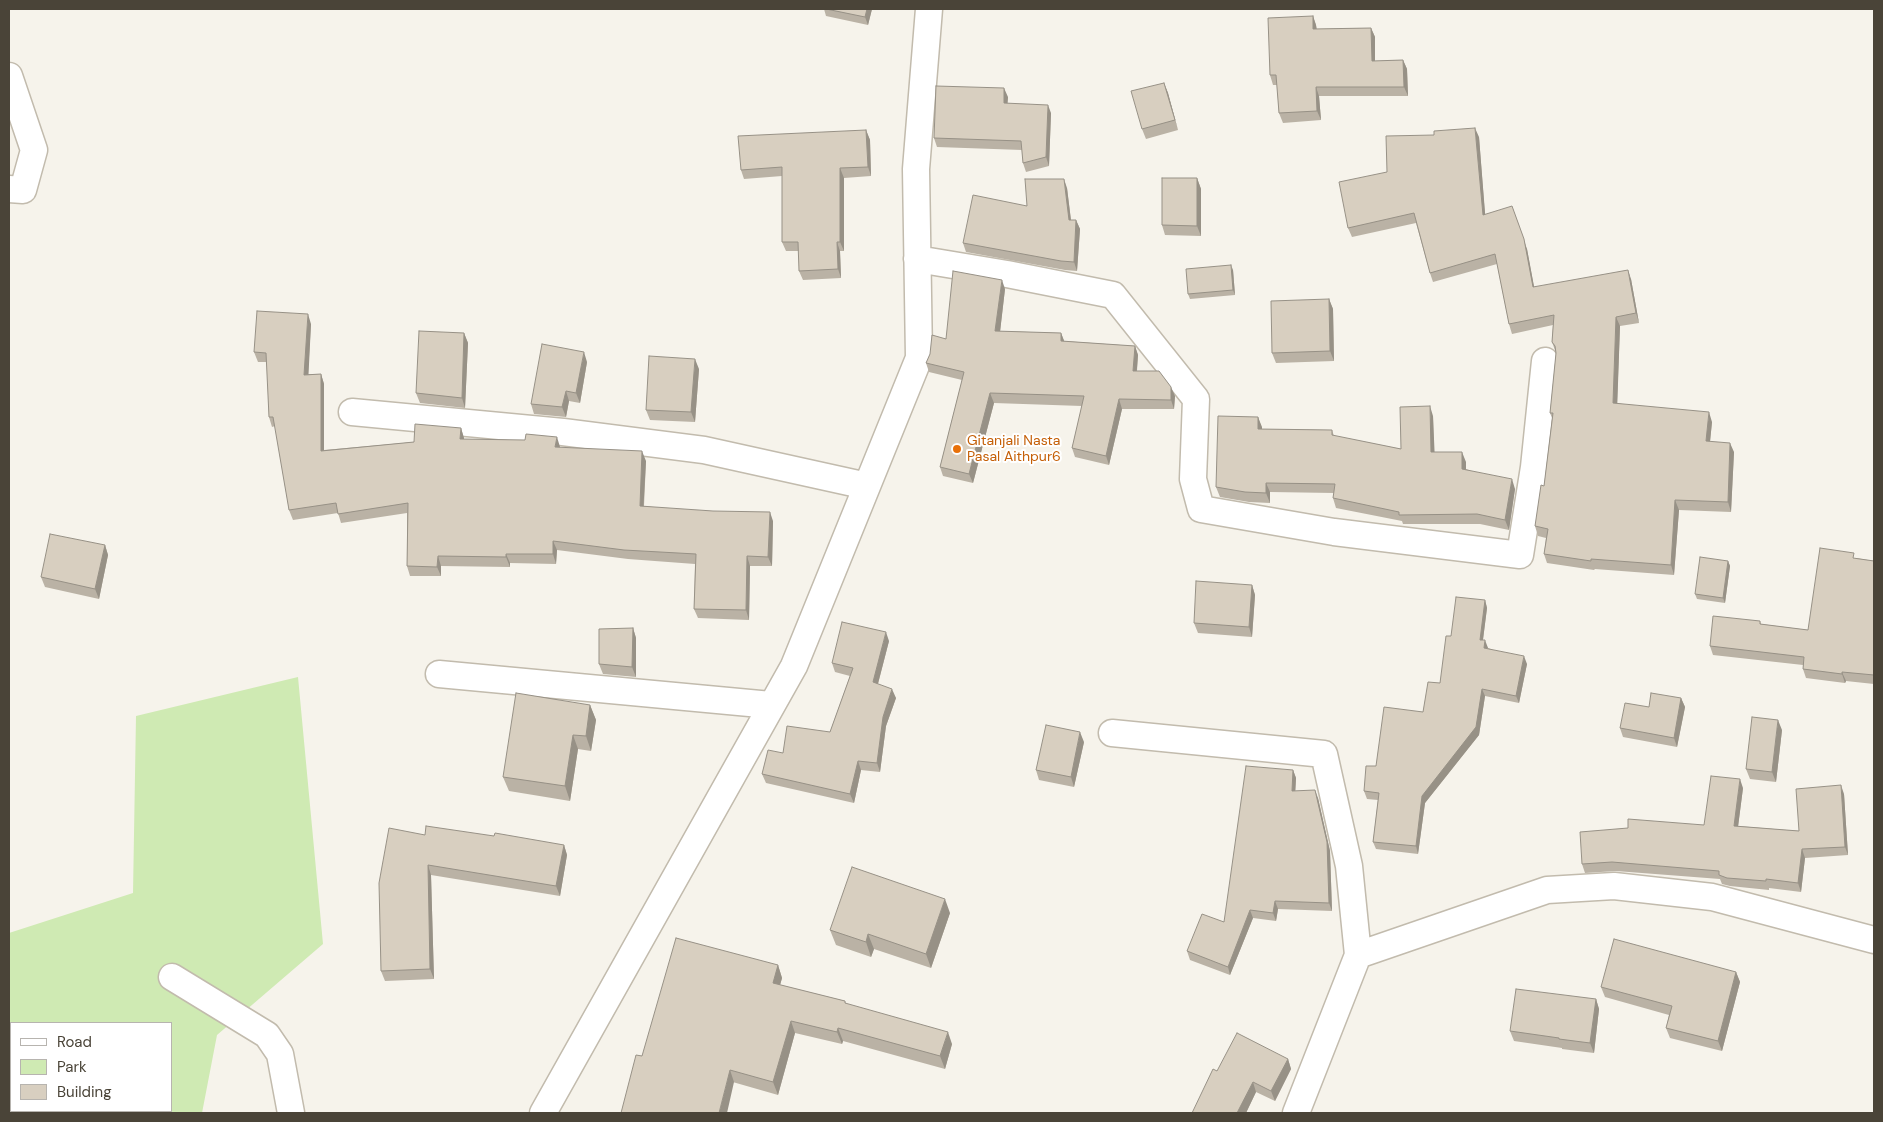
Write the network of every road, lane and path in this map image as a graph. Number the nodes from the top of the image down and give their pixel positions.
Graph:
1 (929, 9) edge
2 (9, 76) edge
3 (9, 189) edge
4 (917, 259) junction
5 (1544, 361) dead end
6 (352, 412) dead end
7 (867, 486) junction
8 (439, 674) dead end
9 (771, 705) junction
10 (1112, 733) dead end
11 (1874, 940) edge
12 (1358, 955) junction
13 (172, 977) dead end
14 (290, 1113) edge
15 (543, 1113) edge
16 (1296, 1113) edge

1 - 4 street
2 - 3 street
4 - 5 street
4 - 7 street
6 - 7 street
7 - 9 street
8 - 9 street
9 - 15 street
10 - 12 street
11 - 12 street
12 - 16 street
13 - 14 street

